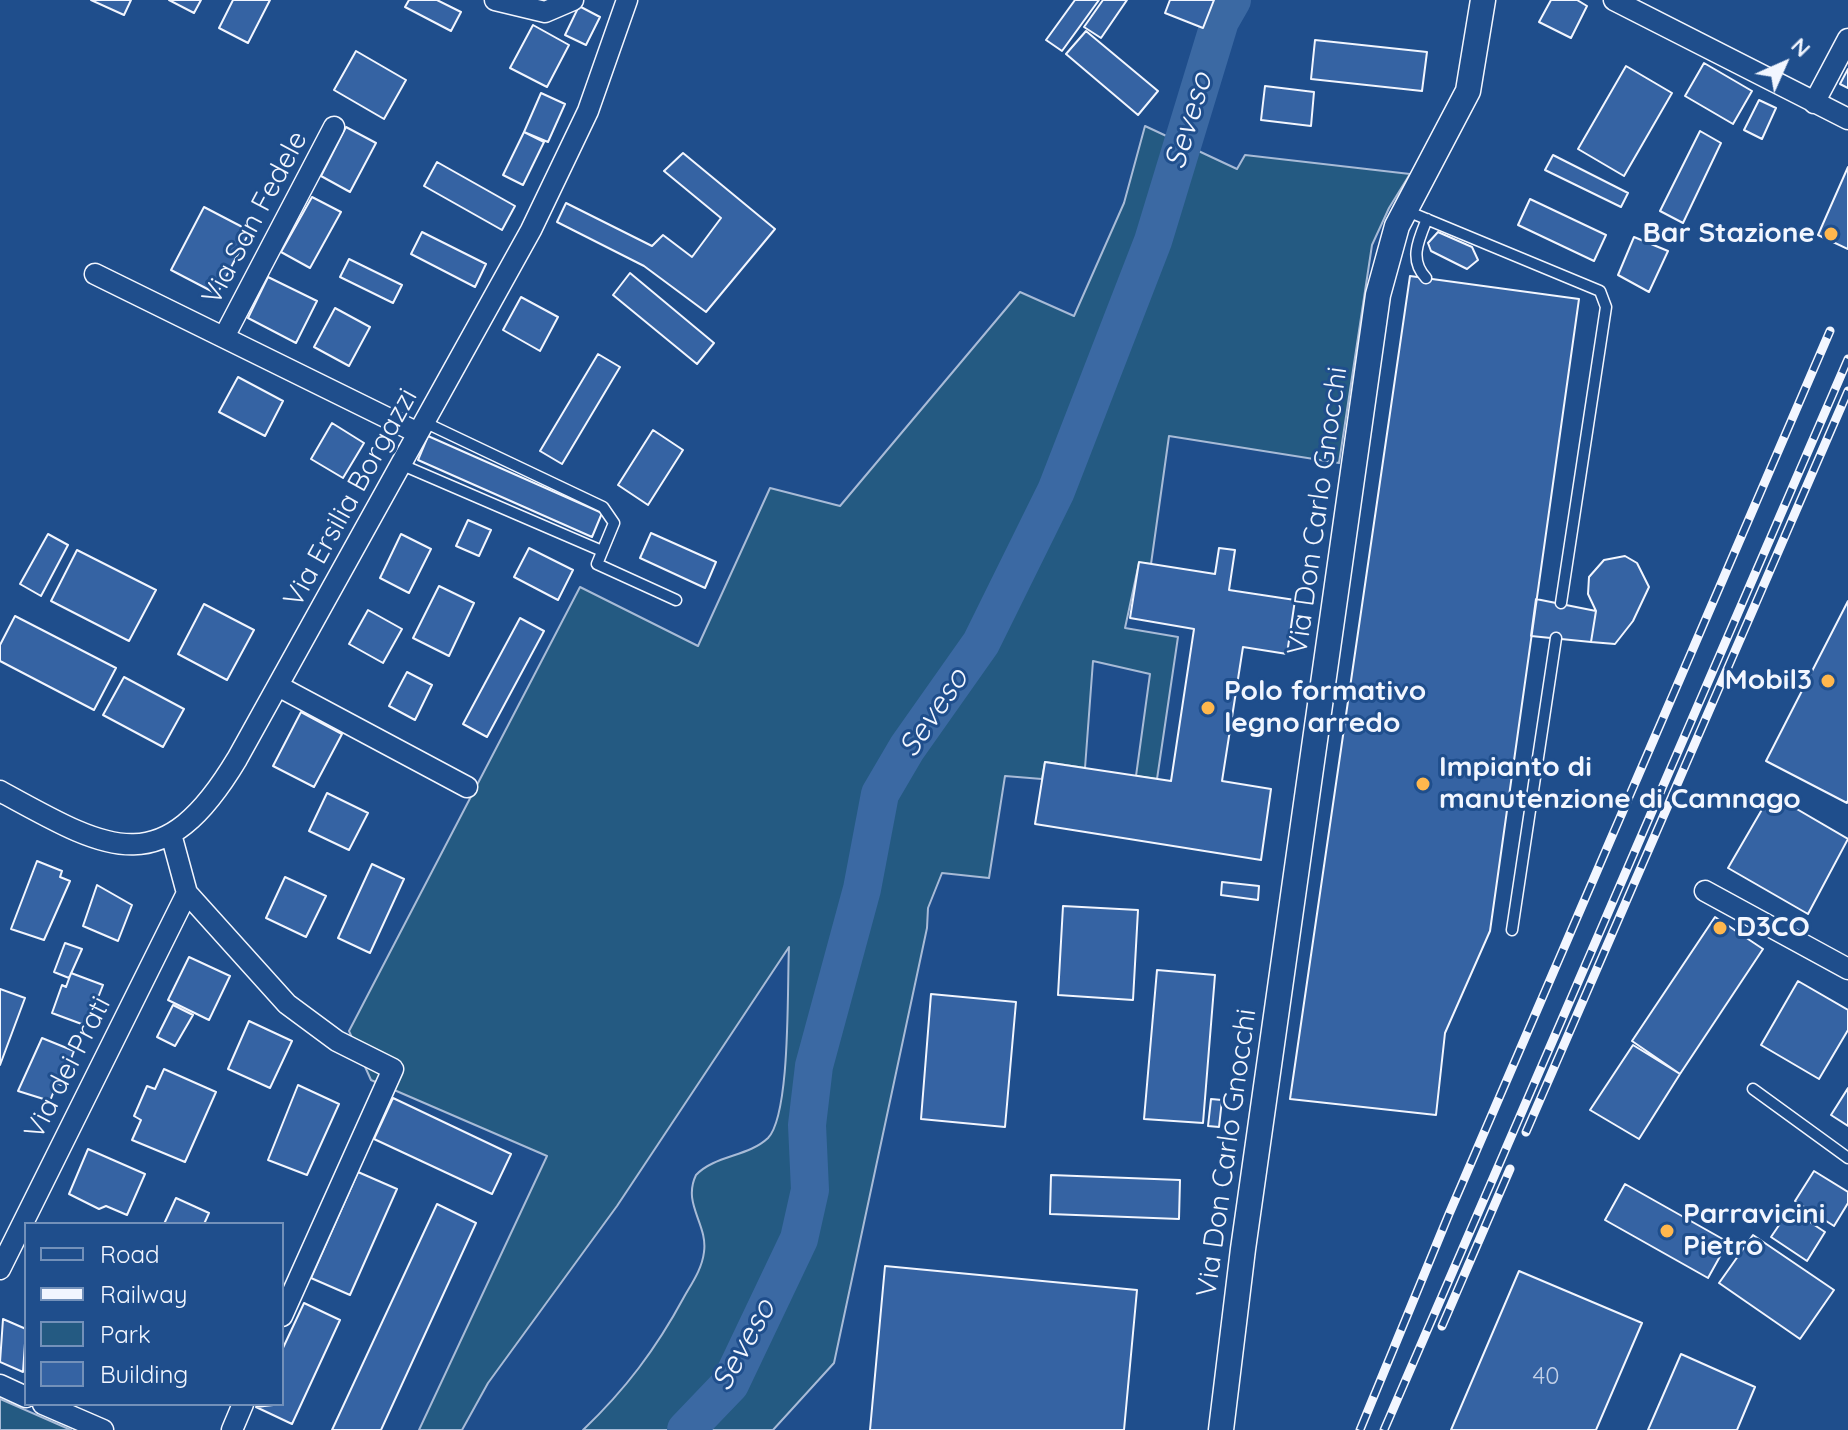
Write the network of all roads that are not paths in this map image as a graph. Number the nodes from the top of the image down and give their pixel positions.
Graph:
1 (495, 0) edge
2 (573, 0) edge
3 (627, 0) edge
4 (1483, 0) edge
5 (1614, 0) edge
6 (1848, 39) edge
7 (1814, 103) junction
8 (1848, 119) edge
9 (334, 127) dead end
10 (1416, 215) junction
11 (95, 274) dead end
12 (1426, 278) dead end
13 (225, 335) junction
14 (421, 428) junction
15 (400, 464) junction
16 (602, 551) junction
17 (676, 600) dead end
18 (1561, 603) dead end
19 (1556, 638) dead end
20 (278, 686) junction
21 (467, 787) dead end
22 (0, 791) edge
23 (171, 834) junction
24 (1705, 891) dead end
25 (187, 893) junction
26 (1512, 930) dead end
27 (1848, 969) edge
28 (1753, 1089) dead end
29 (1848, 1158) edge
30 (0, 1269) edge
31 (284, 1312) edge
32 (0, 1385) edge
33 (24, 1396) edge
34 (48, 1406) edge
35 (242, 1406) edge
36 (103, 1430) edge
37 (232, 1430) edge
38 (1221, 1430) edge

1 - 2 street
3 - 14 street, Via Ersilia Borgazzi
4 - 10 street, Via Don Carlo Gnocchi
5 - 7 street
6 - 7 street
7 - 8 street
9 - 13 street, Via San Fedele
10 - 12 lane
10 - 18 lane
10 - 38 street, Via Don Carlo Gnocchi
11 - 13 street, Via San Fedele
13 - 14 street, Via San Fedele
14 - 15 street, Via Ersilia Borgazzi
14 - 16 lane
15 - 16 lane
15 - 20 street, Via Ersilia Borgazzi
16 - 17 lane
19 - 26 lane
20 - 21 street
20 - 23 street, Via Ersilia Borgazzi
22 - 23 street, Via Ersilia Borgazzi
23 - 25 street
24 - 27 street
25 - 30 street, Via dei Prati
25 - 31 street
28 - 29 lane
32 - 33 street
34 - 36 street
35 - 37 street

